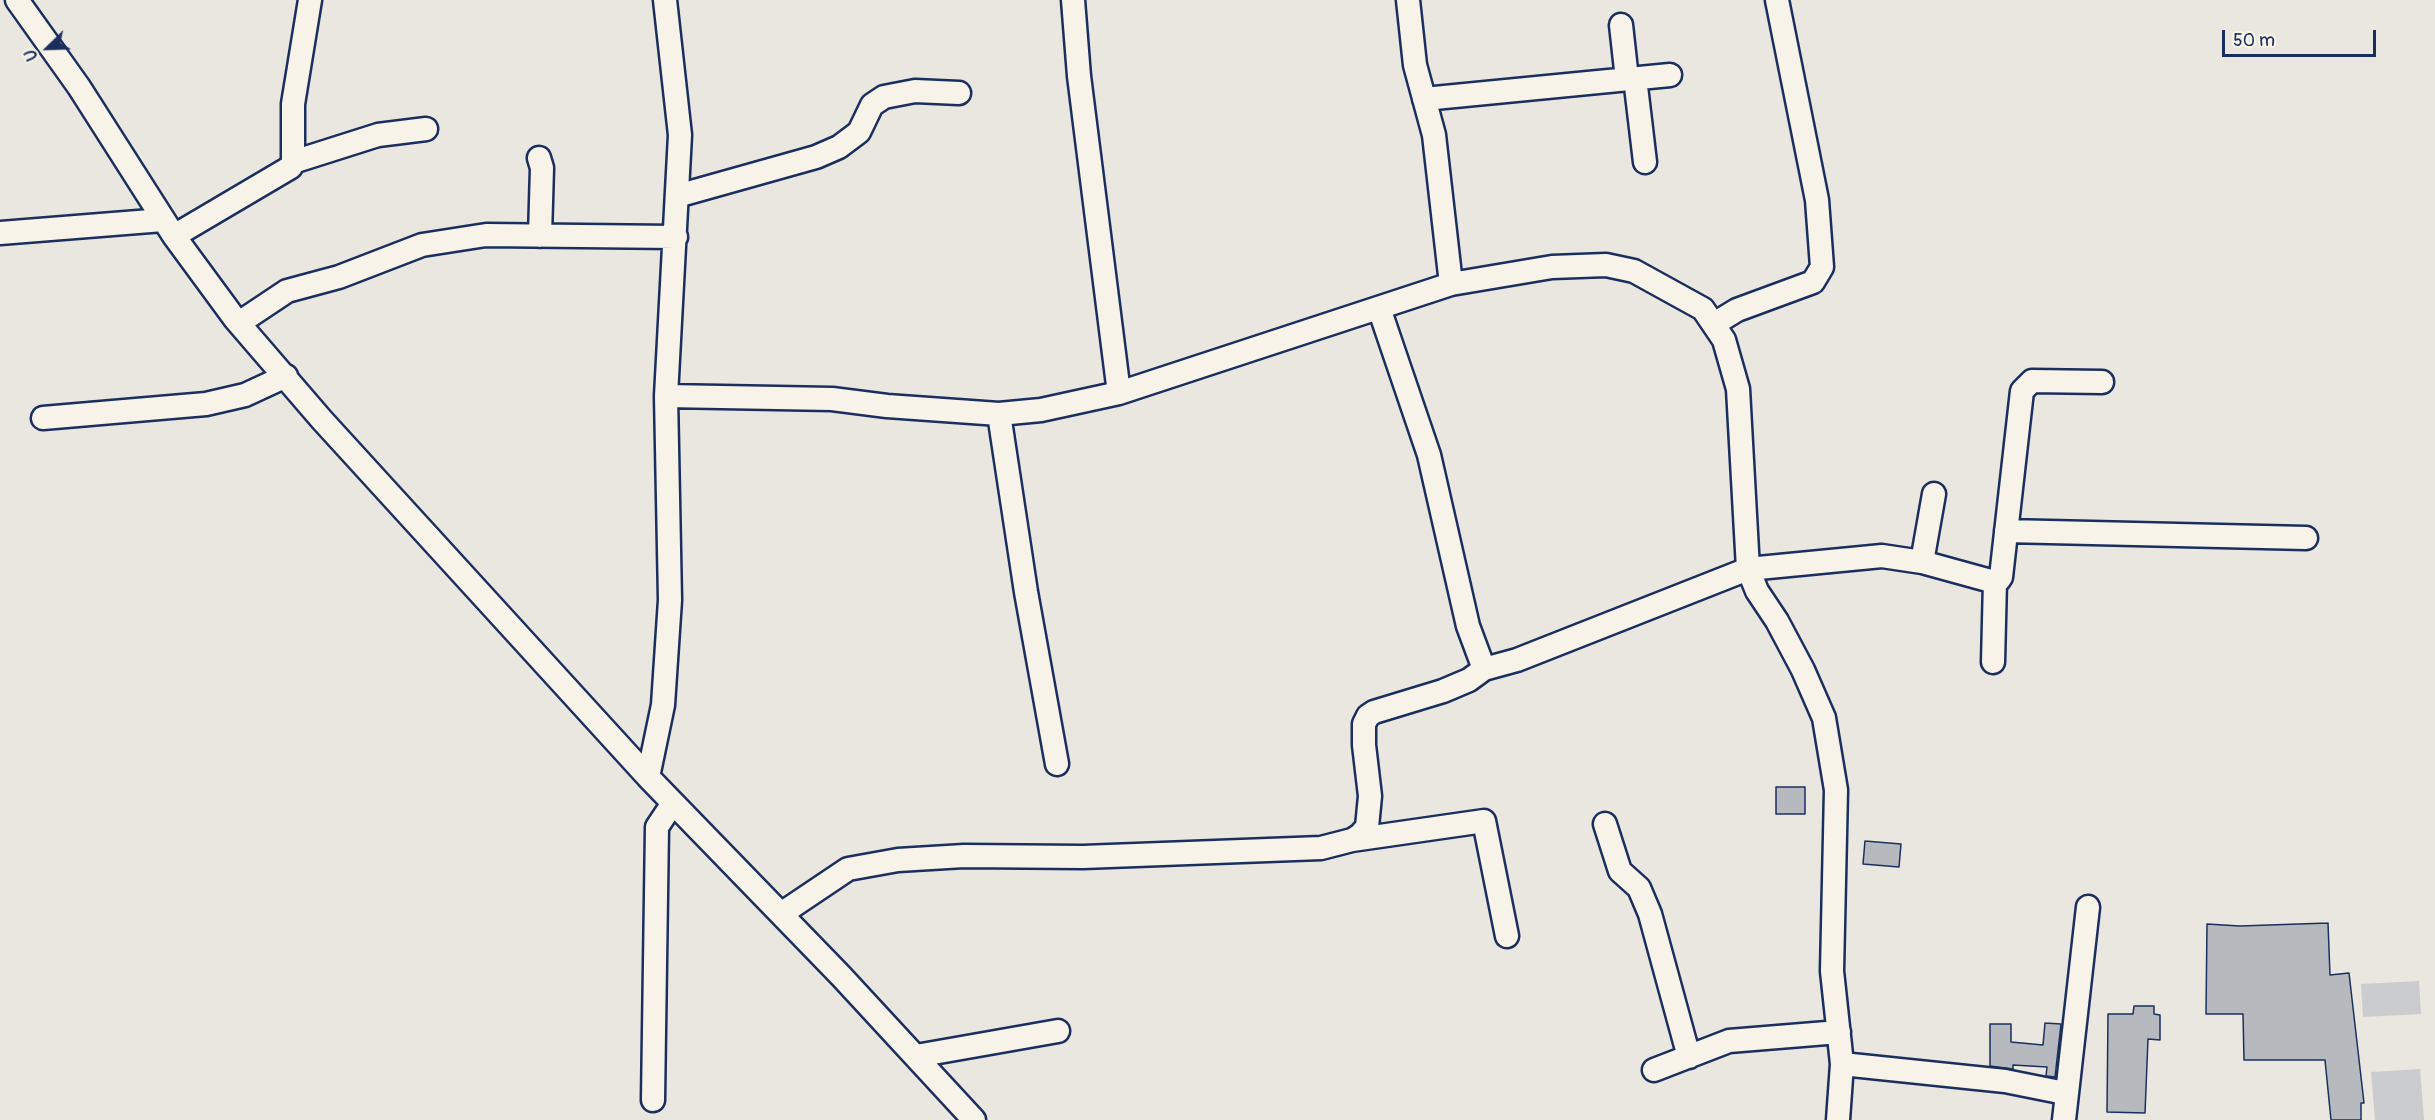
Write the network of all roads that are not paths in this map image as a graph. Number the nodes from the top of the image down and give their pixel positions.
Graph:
1 (17, 0) edge
2 (310, 0) edge
3 (664, 0) edge
4 (1073, 0) edge
5 (1408, 0) edge
6 (1777, 0) edge
7 (1621, 25) dead end
8 (1670, 75) dead end
9 (1631, 79) junction
10 (959, 93) dead end
11 (1424, 99) junction
12 (426, 129) dead end
13 (539, 158) dead end
14 (293, 162) junction
15 (1645, 162) dead end
16 (677, 196) junction
17 (169, 228) junction
18 (0, 233) edge
19 (540, 236) junction
20 (676, 237) junction
21 (1451, 284) junction
22 (1379, 308) junction
23 (239, 323) junction
24 (1714, 324) junction
25 (286, 376) junction
26 (2102, 382) dead end
27 (1119, 393) junction
28 (666, 396) junction
29 (999, 414) junction
30 (43, 418) dead end
31 (1934, 494) dead end
32 (2006, 531) junction
33 (2306, 538) dead end
34 (1922, 562) junction
35 (1748, 569) junction
36 (1995, 581) junction
37 (1993, 662) dead end
38 (1484, 669) junction
39 (1057, 764) dead end
40 (648, 777) junction
41 (673, 803) junction
42 (1605, 824) dead end
43 (1352, 840) junction
44 (2088, 907) dead end
45 (782, 914) junction
46 (1507, 936) dead end
47 (1058, 1031) dead end
48 (1839, 1032) junction
49 (916, 1056) junction
50 (1689, 1057) junction
51 (1842, 1064) junction
52 (1654, 1070) dead end
53 (2065, 1092) junction
54 (653, 1100) dead end
55 (974, 1120) edge
56 (1838, 1120) edge
57 (2064, 1120) edge

1 - 17 street
2 - 14 street
3 - 16 street
4 - 27 street
5 - 11 street
6 - 24 street
7 - 9 street
8 - 9 street
9 - 11 street
9 - 15 street
10 - 16 street
11 - 21 street
12 - 14 street
13 - 19 street
14 - 17 street
16 - 20 street
17 - 18 street
17 - 23 street
19 - 20 street
19 - 23 street
20 - 28 street
21 - 22 street
21 - 24 street
22 - 27 street
22 - 38 street
23 - 25 street
24 - 35 street
25 - 30 street
25 - 40 street
26 - 32 street
27 - 29 street
28 - 29 street
28 - 40 street
29 - 39 street
31 - 34 street
32 - 33 street
32 - 36 street
34 - 35 street
34 - 36 street
35 - 38 street
35 - 48 street
36 - 37 street
38 - 43 street
40 - 41 street
41 - 45 street
41 - 54 street
42 - 50 street
43 - 45 street
43 - 46 street
44 - 53 street
45 - 49 street
47 - 49 street
48 - 50 street
48 - 51 street
49 - 55 street
50 - 52 street
51 - 53 street
51 - 56 street
53 - 57 street

